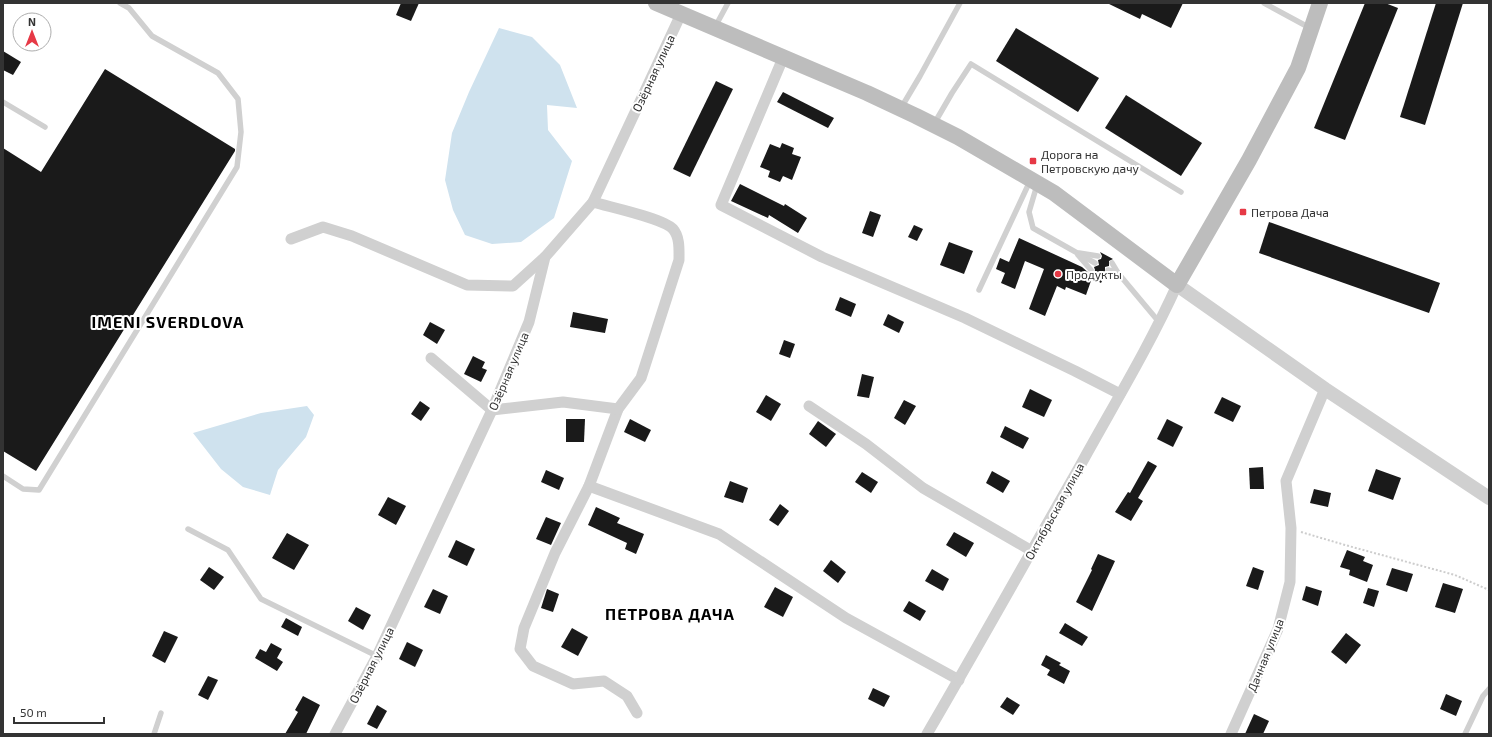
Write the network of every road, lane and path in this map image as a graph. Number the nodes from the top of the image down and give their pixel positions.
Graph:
1 (120, 3) edge
2 (656, 3) edge
3 (728, 3) edge
4 (960, 3) edge
5 (1264, 3) edge
6 (1314, 3) edge
7 (1320, 3) edge
8 (681, 14) junction
9 (715, 28) junction
10 (1312, 29) junction
11 (783, 58) junction
12 (3, 102) edge
13 (900, 108) junction
14 (934, 125) junction
15 (45, 127) dead end
16 (1035, 181) junction
17 (1181, 192) dead end
18 (593, 202) junction
19 (291, 239) dead end
20 (1075, 252) junction
21 (545, 256) junction
22 (1098, 256) dead end
23 (1095, 263) dead end
24 (1112, 263) dead end
25 (1091, 270) dead end
26 (1108, 270) dead end
27 (1118, 273) junction
28 (1104, 277) dead end
29 (1177, 284) junction
30 (979, 290) dead end
31 (1158, 322) junction
32 (431, 358) dead end
33 (1325, 389) junction
34 (1120, 394) junction
35 (809, 406) dead end
36 (618, 409) junction
37 (492, 410) junction
38 (3, 476) edge
39 (589, 486) junction
40 (1488, 496) edge
41 (1291, 528) junction
42 (188, 529) dead end
43 (1032, 551) junction
44 (1489, 590) edge
45 (377, 656) junction
46 (959, 680) junction
47 (1489, 689) edge
48 (161, 713) dead end
49 (637, 713) dead end
50 (154, 734) edge
51 (335, 734) edge
52 (927, 734) edge
53 (1231, 734) edge
54 (1465, 734) edge

1 - 38 lane
2 - 8 main road
3 - 9 lane
4 - 13 lane
5 - 10 lane
6 - 10 lane
7 - 10 main road
8 - 9 main road
8 - 18 street, Озёрная улица
9 - 11 main road
10 - 29 main road
11 - 13 main road
11 - 34 street
12 - 15 lane
13 - 14 main road
14 - 16 main road
14 - 17 lane
16 - 20 lane
16 - 29 main road
16 - 30 lane
18 - 21 street, Озёрная улица
18 - 36 street
19 - 21 street
20 - 22 lane
20 - 23 lane
20 - 25 lane
21 - 37 street, Озёрная улица
24 - 27 lane
26 - 27 lane
27 - 28 lane
27 - 31 lane
29 - 31 street, Октябрьская улица
29 - 33 street
31 - 34 street, Октябрьская улица
32 - 37 street
33 - 40 street
33 - 41 street, Дачная улица
34 - 43 street, Октябрьская улица
35 - 43 street
36 - 37 street
36 - 39 street
37 - 45 street, Озёрная улица
39 - 46 street
39 - 49 street
41 - 44 path
41 - 53 street, Дачная улица
42 - 45 lane
43 - 46 street, Октябрьская улица
45 - 51 street, Озёрная улица
46 - 52 street, Октябрьская улица
47 - 54 lane
48 - 50 lane

